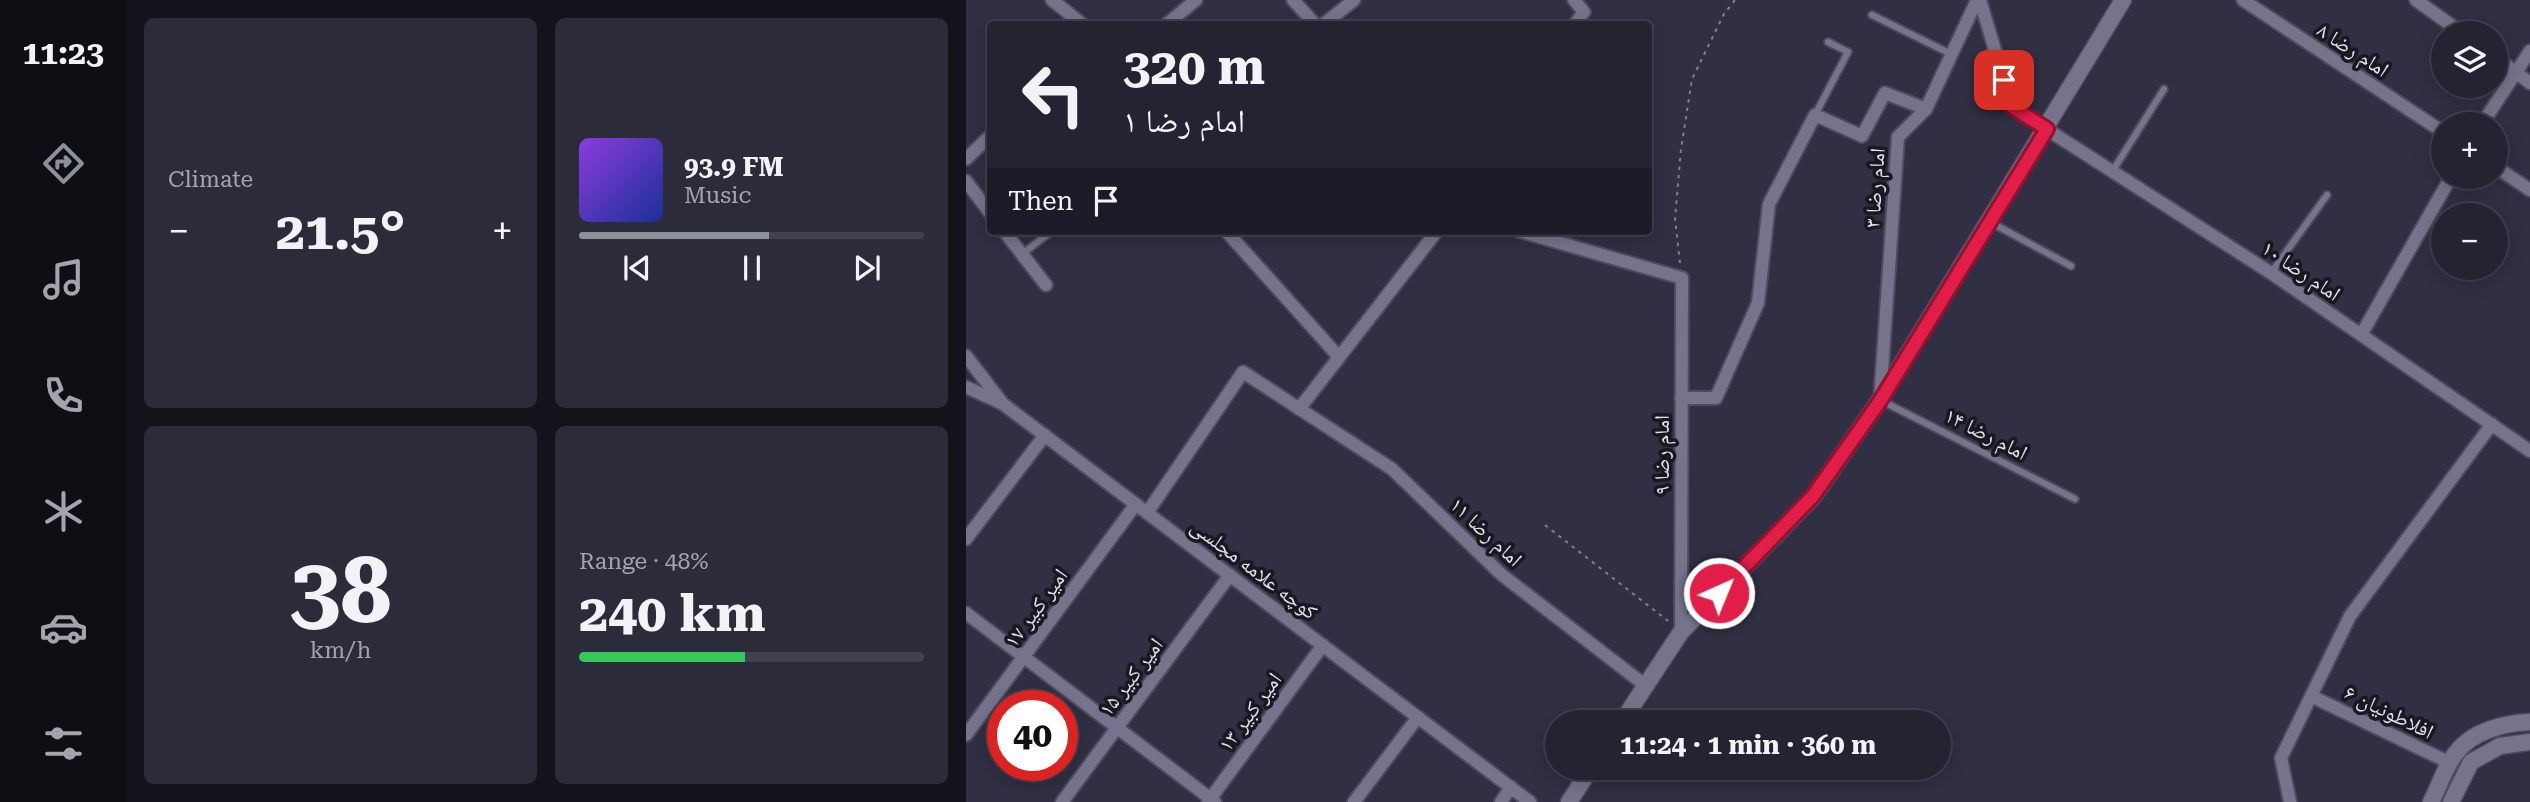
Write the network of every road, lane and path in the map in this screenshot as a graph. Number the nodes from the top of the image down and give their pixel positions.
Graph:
1 (1052, 0) edge
2 (1196, 0) edge
3 (1293, 0) edge
4 (1353, 0) edge
5 (1574, 0) edge
6 (1735, 0) edge
7 (1978, 0) edge
8 (2123, 0) edge
9 (2243, 0) edge
10 (2416, 0) edge
11 (1872, 15) dead end
12 (1078, 21) edge
13 (1171, 21) edge
14 (1311, 21) edge
15 (1328, 21) edge
16 (1577, 21) edge
17 (2445, 21) edge
18 (1828, 42) dead end
19 (2530, 51) edge
20 (1951, 54) junction
21 (2508, 66) edge
22 (2515, 71) junction
23 (2530, 83) edge
24 (2164, 89) dead end
25 (1926, 109) junction
26 (2489, 112) edge
27 (1815, 115) junction
28 (2431, 124) edge
29 (2047, 129) junction
30 (987, 139) edge
31 (966, 159) edge
32 (2112, 172) junction
33 (2508, 175) edge
34 (966, 181) edge
35 (2444, 189) edge
36 (2530, 190) edge
37 (2327, 195) dead end
38 (987, 209) edge
39 (1990, 222) junction
40 (1007, 235) edge
41 (1047, 235) edge
42 (1230, 235) edge
43 (1434, 235) edge
44 (1533, 235) edge
45 (1022, 254) junction
46 (2071, 266) dead end
47 (2271, 274) junction
48 (1682, 278) junction
49 (1046, 285) dead end
50 (2361, 335) junction
51 (966, 356) edge
52 (1339, 357) junction
53 (966, 387) edge
54 (1681, 398) junction
55 (1880, 401) junction
56 (1003, 404) junction
57 (1299, 408) junction
58 (2492, 424) junction
59 (1045, 435) junction
60 (2530, 451) edge
61 (2075, 499) dead end
62 (1142, 508) junction
63 (1545, 525) dead end
64 (966, 539) edge
65 (1230, 575) junction
66 (966, 613) edge
67 (1681, 632) junction
68 (1323, 645) junction
69 (1024, 657) junction
70 (1646, 686) junction
71 (2311, 696) junction
72 (1630, 710) edge
73 (1418, 717) junction
74 (2530, 722) edge
75 (1117, 728) junction
76 (966, 735) edge
77 (2530, 742) edge
78 (2450, 763) junction
79 (1583, 780) edge
80 (1511, 788) junction
81 (1211, 801) edge
82 (1062, 802) edge
83 (1354, 802) edge
84 (1501, 802) edge
85 (1530, 802) edge
86 (1569, 802) edge
87 (2290, 802) edge
88 (2431, 802) edge
89 (2451, 802) edge

1 - 12 street
2 - 13 street
3 - 14 street
4 - 15 street
5 - 16 street
6 - 48 path
7 - 20 street, امام رضا ۳
7 - 29 street, امام رضا ۱۰
8 - 29 street
9 - 28 street, امام رضا ۸
10 - 17 street
11 - 20 lane
18 - 27 lane
19 - 22 street
20 - 25 street, امام رضا ۳
21 - 22 street
22 - 23 street
22 - 26 street
24 - 32 lane
25 - 27 street
25 - 55 street, امام رضا ۳
27 - 54 street
29 - 32 street, امام رضا ۱۰
29 - 39 street
30 - 31 street
32 - 47 street, امام رضا ۱۰
33 - 36 street
34 - 38 street
35 - 50 street
37 - 47 lane
39 - 46 lane
39 - 55 street
40 - 45 street
41 - 45 lane
42 - 52 street
43 - 52 street
44 - 48 street
45 - 49 street
47 - 50 street, امام رضا ۱۰
48 - 54 street, امام رضا ۹
50 - 58 street, امام رضا ۱۰
51 - 56 street, کوچه علامه مجلسی
52 - 57 street
53 - 56 street
54 - 67 street, امام رضا ۹
55 - 61 lane, امام رضا ۱۴
55 - 67 street
56 - 59 street, کوچه علامه مجلسی
57 - 62 street, امام رضا ۱۱
57 - 70 street, امام رضا ۱۱
58 - 60 street, امام رضا ۱۰
58 - 71 street
59 - 62 street, کوچه علامه مجلسی
59 - 64 street
62 - 65 street, کوچه علامه مجلسی
62 - 69 street, امیر کبیر ۱۷
63 - 67 path
65 - 68 street, کوچه علامه مجلسی
65 - 75 street, امیر کبیر ۱۵
66 - 69 street
67 - 70 street
68 - 73 street, کوچه علامه مجلسی
68 - 81 street, امیر کبیر ۱۳
69 - 75 street
69 - 76 street, امیر کبیر ۱۷
70 - 72 street
71 - 78 street, افلاطونیان ۶
71 - 87 street
73 - 80 street, کوچه علامه مجلسی
73 - 83 street
74 - 78 street
75 - 81 street
75 - 82 street, امیر کبیر ۱۵
77 - 89 street
78 - 88 street
79 - 86 street
80 - 84 street
80 - 85 street, کوچه علامه مجلسی

